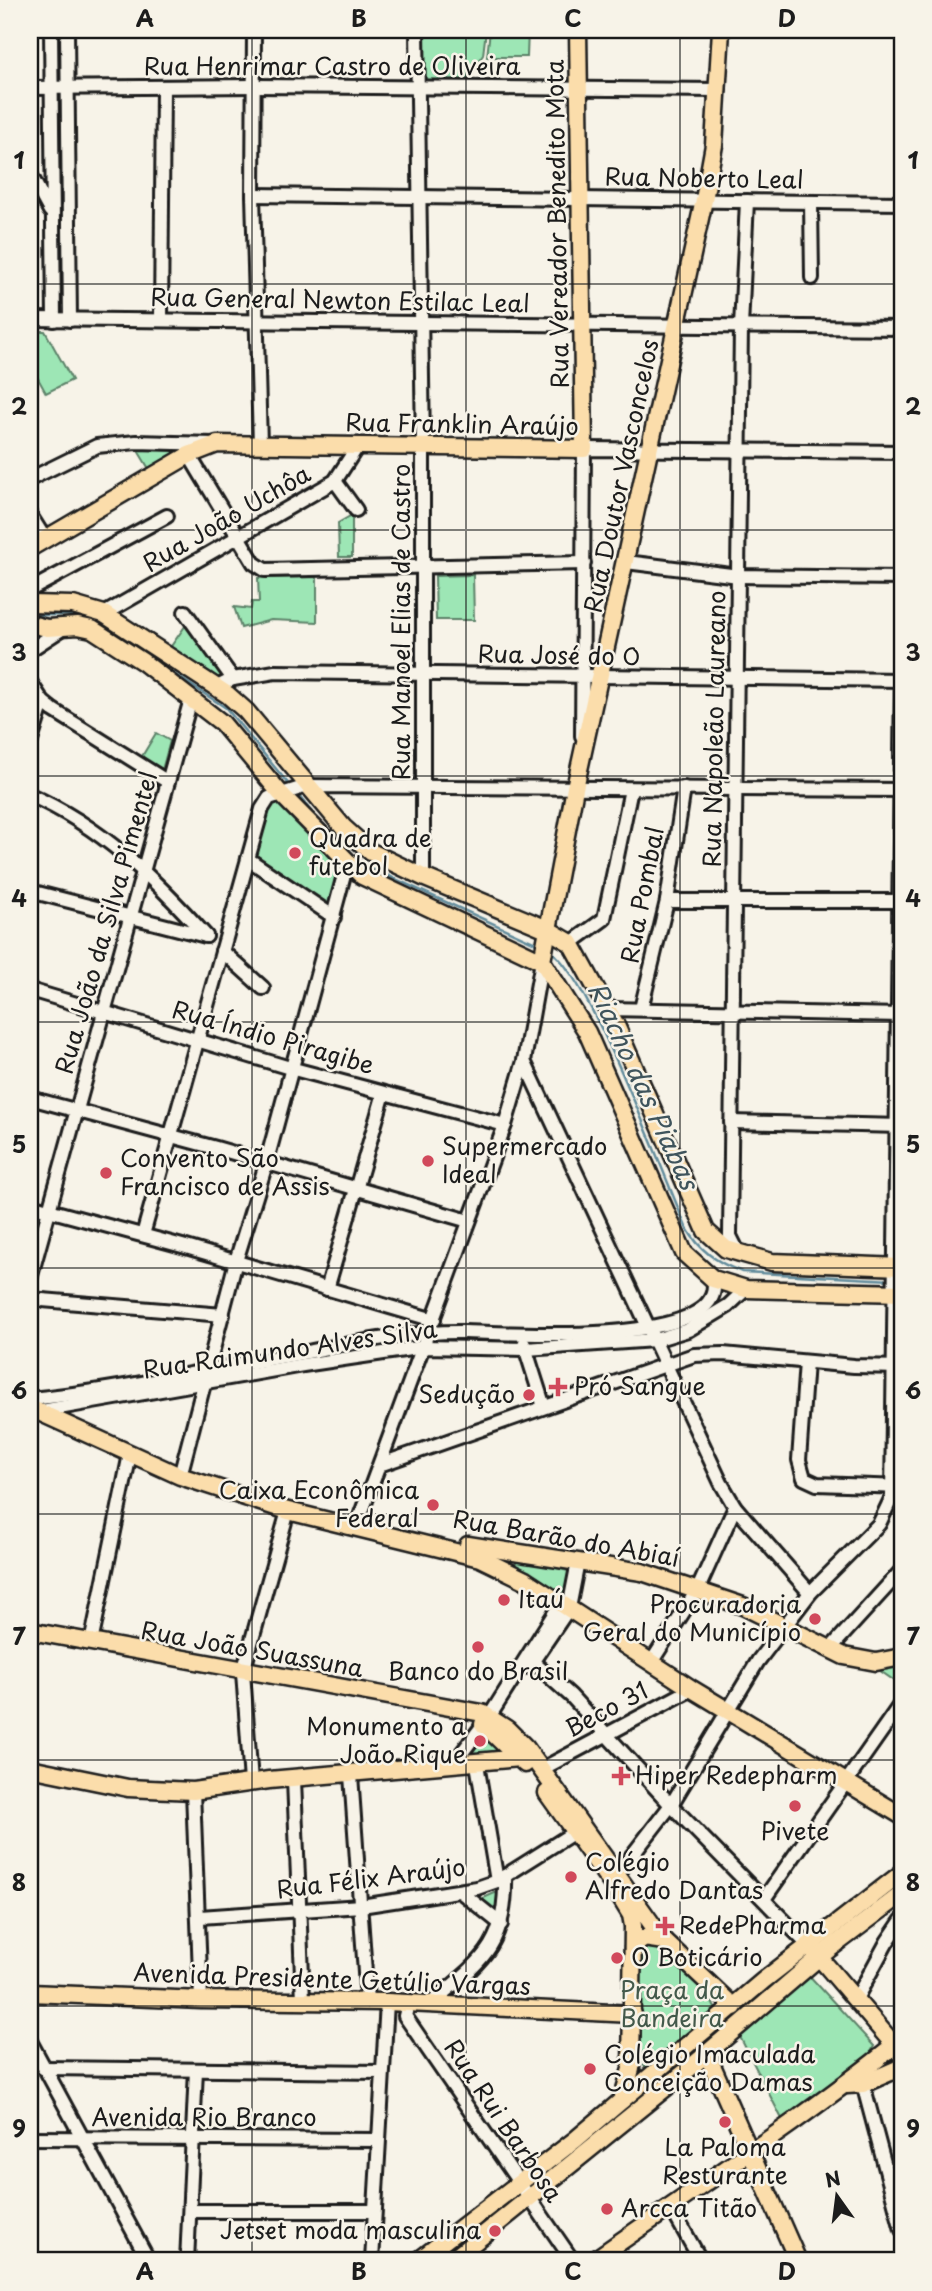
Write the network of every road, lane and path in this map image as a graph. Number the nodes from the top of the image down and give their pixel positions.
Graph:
1 (51, 30) edge
2 (67, 30) edge
3 (254, 30) edge
4 (417, 30) edge
5 (578, 30) edge
6 (721, 30) edge
7 (255, 86) junction
8 (418, 86) junction
9 (163, 87) junction
10 (30, 88) edge
11 (69, 88) junction
12 (52, 89) junction
13 (578, 89) junction
14 (719, 90) junction
15 (30, 174) edge
16 (253, 195) junction
17 (418, 197) junction
18 (579, 199) junction
19 (704, 200) junction
20 (747, 201) junction
21 (811, 202) junction
22 (902, 203) edge
23 (52, 214) junction
24 (812, 278) dead end
25 (30, 319) edge
26 (256, 319) junction
27 (54, 320) junction
28 (69, 320) junction
29 (161, 320) junction
30 (420, 323) junction
31 (582, 324) junction
32 (678, 325) junction
33 (741, 327) junction
34 (902, 328) edge
35 (217, 444) junction
36 (260, 444) junction
37 (357, 447) junction
38 (423, 447) junction
39 (650, 447) junction
40 (584, 449) junction
41 (740, 452) junction
42 (902, 452) edge
43 (189, 455) junction
44 (30, 479) edge
45 (335, 481) junction
46 (356, 510) dead end
47 (30, 515) edge
48 (167, 516) dead end
49 (45, 539) junction
50 (239, 539) junction
51 (30, 548) edge
52 (626, 562) junction
53 (584, 563) junction
54 (424, 566) junction
55 (739, 576) junction
56 (902, 578) edge
57 (30, 590) edge
58 (30, 604) edge
59 (186, 612) dead end
60 (104, 614) junction
61 (30, 624) edge
62 (67, 626) junction
63 (30, 650) edge
64 (424, 676) junction
65 (581, 677) junction
66 (601, 678) junction
67 (233, 679) junction
68 (737, 679) junction
69 (902, 679) edge
70 (30, 682) edge
71 (217, 687) junction
72 (191, 699) junction
73 (43, 702) junction
74 (30, 744) edge
75 (583, 753) junction
76 (168, 782) junction
77 (306, 786) junction
78 (575, 788) junction
79 (684, 788) junction
80 (735, 788) junction
81 (423, 789) junction
82 (631, 789) junction
83 (902, 790) edge
84 (280, 793) junction
85 (30, 795) edge
86 (248, 859) junction
87 (348, 864) junction
88 (143, 870) junction
89 (423, 877) junction
90 (30, 891) edge
91 (667, 901) junction
92 (733, 901) junction
93 (901, 901) edge
94 (130, 917) junction
95 (334, 917) junction
96 (547, 933) junction
97 (206, 936) junction
98 (571, 943) junction
99 (223, 946) junction
100 (542, 959) junction
101 (263, 988) dead end
102 (30, 990) edge
103 (608, 1009) junction
104 (641, 1009) junction
105 (104, 1010) junction
106 (731, 1011) junction
107 (900, 1015) edge
108 (200, 1039) junction
109 (524, 1061) junction
110 (290, 1068) junction
111 (384, 1093) junction
112 (30, 1098) edge
113 (76, 1112) junction
114 (731, 1122) junction
115 (505, 1125) junction
116 (899, 1126) edge
117 (170, 1136) junction
118 (266, 1164) junction
119 (357, 1190) junction
120 (30, 1205) edge
121 (49, 1210) junction
122 (730, 1219) junction
123 (469, 1222) junction
124 (706, 1231) junction
125 (143, 1235) junction
126 (739, 1255) junction
127 (236, 1261) junction
128 (899, 1267) edge
129 (30, 1279) edge
130 (713, 1279) junction
131 (327, 1289) junction
132 (746, 1289) junction
133 (899, 1293) edge
134 (30, 1299) edge
135 (223, 1315) junction
136 (431, 1326) junction
137 (521, 1334) junction
138 (652, 1335) junction
139 (358, 1343) junction
140 (424, 1347) junction
141 (526, 1349) junction
142 (360, 1356) junction
143 (302, 1359) junction
144 (806, 1362) junction
145 (666, 1365) junction
146 (898, 1367) edge
147 (207, 1376) junction
148 (76, 1404) junction
149 (544, 1407) junction
150 (31, 1408) edge
151 (73, 1427) junction
152 (130, 1454) junction
153 (382, 1464) junction
154 (180, 1476) junction
155 (897, 1487) edge
156 (735, 1507) junction
157 (288, 1511) junction
158 (358, 1525) junction
159 (507, 1561) junction
160 (578, 1562) junction
161 (902, 1570) edge
162 (698, 1589) junction
163 (810, 1593) junction
164 (565, 1605) junction
165 (784, 1627) junction
166 (30, 1631) edge
167 (91, 1643) junction
168 (830, 1649) junction
169 (902, 1657) edge
170 (652, 1661) junction
171 (533, 1662) junction
172 (243, 1672) junction
173 (692, 1689) junction
174 (500, 1699) junction
175 (902, 1702) edge
176 (728, 1710) junction
177 (486, 1721) junction
178 (605, 1734) junction
179 (520, 1758) junction
180 (455, 1762) junction
181 (477, 1764) junction
182 (30, 1768) edge
183 (542, 1769) junction
184 (351, 1775) junction
185 (294, 1780) junction
186 (251, 1782) junction
187 (845, 1784) junction
188 (193, 1791) junction
189 (671, 1805) junction
190 (902, 1816) edge
191 (573, 1833) junction
192 (902, 1873) edge
193 (617, 1875) junction
194 (501, 1879) junction
195 (461, 1892) junction
196 (902, 1894) edge
197 (764, 1899) junction
198 (361, 1906) junction
199 (300, 1911) junction
200 (200, 1917) junction
201 (902, 1920) edge
202 (501, 1924) junction
203 (664, 1941) junction
204 (633, 1947) junction
205 (814, 1951) junction
206 (30, 1993) edge
207 (856, 1999) junction
208 (201, 2000) junction
209 (303, 2000) junction
210 (367, 2001) junction
211 (430, 2004) junction
212 (733, 2007) junction
213 (386, 2009) junction
214 (406, 2010) junction
215 (633, 2014) junction
216 (30, 2041) edge
217 (898, 2050) edge
218 (707, 2054) junction
219 (902, 2067) edge
220 (43, 2068) junction
221 (631, 2069) junction
222 (195, 2070) junction
223 (380, 2072) junction
224 (643, 2080) junction
225 (855, 2084) junction
226 (659, 2093) junction
227 (622, 2099) junction
228 (30, 2138) edge
229 (81, 2138) junction
230 (193, 2140) junction
231 (377, 2140) junction
232 (749, 2150) junction
233 (521, 2183) junction
234 (531, 2199) junction
235 (670, 2206) junction
236 (190, 2211) junction
237 (373, 2211) junction
238 (902, 2230) edge
239 (149, 2261) edge
240 (187, 2261) edge
241 (372, 2261) edge
242 (418, 2261) edge
243 (451, 2261) edge
244 (573, 2261) edge
245 (593, 2261) edge
246 (701, 2261) edge
247 (798, 2261) edge

1 - 12 street
2 - 11 street
3 - 7 street
4 - 8 street, Rua Manoel Elias de Castro
5 - 13 main road, Rua Vereador Benedito Mota
6 - 14 main road, Rua Doutor Vasconcelos
7 - 8 street, Rua Henrimar Castro de Oliveira
7 - 9 street, Rua Henrimar Castro de Oliveira
7 - 16 street
8 - 13 street, Rua Henrimar Castro de Oliveira
8 - 17 street, Rua Manoel Elias de Castro
9 - 11 street, Rua Henrimar Castro de Oliveira
9 - 29 street
10 - 12 street, Rua Henrimar Castro de Oliveira
11 - 12 street, Rua Henrimar Castro de Oliveira
11 - 28 street
12 - 23 street
13 - 14 street, Rua Henrimar Castro de Oliveira
13 - 18 main road, Rua Vereador Benedito Mota
14 - 19 main road, Rua Doutor Vasconcelos
15 - 23 street
16 - 17 street, Rua Noberto Leal
16 - 26 street
17 - 18 street, Rua Noberto Leal
17 - 30 street, Rua Manoel Elias de Castro
18 - 19 street, Rua Noberto Leal
18 - 31 main road, Rua Vereador Benedito Mota
19 - 20 street, Rua Noberto Leal
19 - 32 main road, Rua Doutor Vasconcelos
20 - 21 street, Rua Noberto Leal
20 - 33 street, Rua Napoleão Laureano
21 - 22 street, Rua Noberto Leal
21 - 24 street
23 - 27 street
25 - 27 street, Rua General Newton Estilac Leal
26 - 29 street, Rua General Newton Estilac Leal
26 - 30 street, Rua General Newton Estilac Leal
26 - 36 street
27 - 28 street, Rua General Newton Estilac Leal
28 - 29 street, Rua General Newton Estilac Leal
30 - 31 street, Rua General Newton Estilac Leal
30 - 38 street, Rua Manoel Elias de Castro
31 - 32 street, Rua General Newton Estilac Leal
31 - 40 main road, Rua Vereador Benedito Mota
32 - 33 street, Rua General Newton Estilac Leal
32 - 39 main road, Rua Doutor Vasconcelos
33 - 34 street, Rua General Newton Estilac Leal
33 - 41 street, Rua Napoleão Laureano
35 - 36 main road, Rua Franklin Araújo
35 - 43 main road
35 - 44 street, Rua Franklin Araújo
36 - 37 main road, Rua Franklin Araújo
37 - 38 main road, Rua Franklin Araújo
37 - 45 street, Rua João Uchôa
38 - 40 main road, Rua Franklin Araújo
38 - 54 street, Rua Manoel Elias de Castro
39 - 40 street, Rua Franklin Araújo
39 - 41 street, Rua Franklin Araújo
39 - 52 main road, Rua Doutor Vasconcelos
40 - 53 street, Rua Vereador Benedito Mota
41 - 42 street, Rua Franklin Araújo
41 - 55 street, Rua Napoleão Laureano
43 - 49 main road
43 - 50 street
45 - 46 street
45 - 50 street, Rua João Uchôa
47 - 49 street
48 - 57 street
49 - 51 main road
50 - 54 street
50 - 60 street, Rua João Uchôa
52 - 55 street
52 - 66 main road, Rua Doutor Vasconcelos
53 - 54 street
53 - 65 street, Rua Vereador Benedito Mota
54 - 64 street, Rua Manoel Elias de Castro
55 - 56 street
55 - 68 street, Rua Napoleão Laureano
58 - 60 main road
59 - 67 street
60 - 71 main road
61 - 62 main road
62 - 63 street
62 - 72 main road
64 - 65 street, Rua José do O
64 - 67 street, Rua José do O
64 - 81 street, Rua Manoel Elias de Castro
65 - 66 street, Rua José do O
65 - 75 street, Rua Vereador Benedito Mota
66 - 68 street, Rua José do O
66 - 75 main road, Rua Doutor Vasconcelos
67 - 71 street, Rua José do O
68 - 69 street, Rua José do O
68 - 80 street, Rua Napoleão Laureano
69 - 83 street
70 - 73 street
71 - 77 main road
72 - 76 street, Rua João da Silva Pimentel
72 - 84 main road
73 - 74 street
73 - 76 street
75 - 78 main road, Rua Doutor Vasconcelos
76 - 88 street, Rua João da Silva Pimentel
77 - 81 street
77 - 84 street
77 - 89 main road
78 - 81 street
78 - 82 street
78 - 96 main road, Rua Doutor Vasconcelos
79 - 80 street
79 - 82 street
79 - 91 street, Rua Pombal
80 - 83 street
80 - 92 street, Rua Napoleão Laureano
81 - 89 street, Rua Manoel Elias de Castro
82 - 98 street
83 - 93 street
84 - 86 street
84 - 87 main road
85 - 88 street
86 - 95 street
86 - 99 street
87 - 95 street
87 - 100 main road
88 - 94 street, Rua João da Silva Pimentel
88 - 97 street
89 - 96 main road
90 - 94 street
91 - 92 street
91 - 104 street, Rua Pombal
92 - 93 street
92 - 106 street, Rua Napoleão Laureano
93 - 107 street
94 - 97 street
94 - 105 street, Rua João da Silva Pimentel
95 - 110 street
96 - 98 main road
96 - 100 main road, Rua Doutor Vasconcelos
97 - 99 street
98 - 103 main road
99 - 101 street
99 - 108 street
100 - 109 street
100 - 130 main road
102 - 105 street, Rua Índio Piragibe
103 - 104 street
103 - 124 main road
104 - 106 street
105 - 108 street, Rua Índio Piragibe
105 - 113 street, Rua João da Silva Pimentel
106 - 107 street
106 - 114 street, Rua Napoleão Laureano
107 - 116 street
108 - 110 street, Rua Índio Piragibe
108 - 117 street
109 - 115 street
109 - 138 street
110 - 111 street, Rua Índio Piragibe
110 - 118 street
111 - 115 street, Rua Índio Piragibe
111 - 119 street
112 - 113 street
113 - 117 street
113 - 121 street, Rua João da Silva Pimentel
114 - 116 street
114 - 122 street, Rua Napoleão Laureano
115 - 123 street
116 - 128 street
117 - 118 street
117 - 125 street
118 - 119 street
118 - 127 street
119 - 123 street
119 - 131 street
120 - 121 street
121 - 125 street
121 - 129 street, Rua João da Silva Pimentel
122 - 124 street
122 - 126 street, Rua Napoleão Laureano
123 - 136 street
124 - 126 main road
125 - 127 street
126 - 128 main road
127 - 131 street
127 - 135 street
128 - 133 street
130 - 132 main road
130 - 138 street, Rua Raimundo Alves Silva
131 - 136 street
132 - 133 main road
132 - 138 street, Rua Raimundo Alves Silva
133 - 146 street
134 - 135 street
135 - 147 street
136 - 137 street, Rua Raimundo Alves Silva
136 - 139 street, Rua Raimundo Alves Silva
136 - 140 street
137 - 138 street, Rua Raimundo Alves Silva
137 - 141 street
138 - 141 street, Rua Raimundo Alves Silva
138 - 145 street
139 - 142 street
139 - 143 street, Rua Raimundo Alves Silva
140 - 141 street, Rua Raimundo Alves Silva
140 - 142 street, Rua Raimundo Alves Silva
140 - 153 street
141 - 149 street
142 - 143 street, Rua Raimundo Alves Silva
143 - 147 street, Rua Raimundo Alves Silva
144 - 145 street
144 - 146 street
144 - 155 street
145 - 149 street
145 - 156 street
146 - 155 street
147 - 148 street, Rua Raimundo Alves Silva
147 - 150 street, Rua Raimundo Alves Silva
147 - 154 street
148 - 150 street, Rua Raimundo Alves Silva
148 - 151 street
149 - 153 street
150 - 151 main road, Rua Barão do Abiaí
151 - 152 main road, Rua Barão do Abiaí
152 - 154 main road, Rua Barão do Abiaí
152 - 167 street
153 - 158 street
154 - 157 main road, Rua Barão do Abiaí
155 - 163 street
156 - 162 street
156 - 163 street
157 - 158 main road, Rua Barão do Abiaí
157 - 172 street
158 - 159 main road, Rua Barão do Abiaí
159 - 160 main road, Rua Barão do Abiaí
159 - 164 main road
160 - 162 main road, Rua Barão do Abiaí
160 - 164 street
161 - 168 street
162 - 165 main road, Rua Barão do Abiaí
162 - 170 street
163 - 165 street
164 - 170 main road
164 - 171 street
164 - 174 street
165 - 168 main road, Rua Barão do Abiaí
165 - 176 street
166 - 167 main road, Rua João Suassuna
167 - 172 main road, Rua João Suassuna
168 - 169 main road, Rua Barão do Abiaí
170 - 173 main road
171 - 174 street
171 - 178 street
172 - 177 main road, Rua João Suassuna
172 - 186 street
173 - 176 main road
173 - 178 street, Beco 31
174 - 177 street
175 - 187 street
176 - 187 main road
176 - 189 street
177 - 179 main road
177 - 180 street
177 - 183 main road
178 - 183 street, Beco 31
178 - 189 street
179 - 181 main road
179 - 191 main road
180 - 181 main road
180 - 184 main road
181 - 194 street
182 - 188 main road
183 - 193 main road
184 - 185 main road
184 - 198 street
185 - 186 main road
185 - 199 street
186 - 188 main road
187 - 190 main road
187 - 197 street
188 - 200 street
189 - 193 street
189 - 197 street
191 - 194 street, Rua Félix Araújo
191 - 204 main road
192 - 205 main road
193 - 203 main road
194 - 195 street, Rua Félix Araújo
194 - 202 street
195 - 198 street, Rua Félix Araújo
195 - 202 street
196 - 205 main road
197 - 205 street
198 - 199 street, Rua Félix Araújo
198 - 210 street
199 - 200 street, Rua Félix Araújo
199 - 209 street
200 - 208 street
201 - 207 street
202 - 211 street
203 - 204 main road
203 - 212 main road
204 - 215 main road
205 - 207 main road
205 - 212 main road
205 - 218 main road
206 - 208 main road, Avenida Presidente Getúlio Vargas
207 - 217 main road
208 - 209 main road, Avenida Presidente Getúlio Vargas
209 - 210 main road, Avenida Presidente Getúlio Vargas
210 - 213 main road, Avenida Presidente Getúlio Vargas
211 - 214 main road, Avenida Presidente Getúlio Vargas
211 - 215 main road, Avenida Presidente Getúlio Vargas
212 - 224 main road
213 - 214 main road, Avenida Presidente Getúlio Vargas
213 - 223 street
214 - 233 street, Rua Rui Barbosa
215 - 221 main road
216 - 220 street
217 - 225 main road
218 - 226 main road
218 - 232 main road
219 - 225 main road
220 - 222 street
220 - 229 street
221 - 224 main road
221 - 227 main road
222 - 223 street
222 - 230 street
223 - 231 street
224 - 226 main road
224 - 227 main road
225 - 232 main road
225 - 238 street
226 - 234 main road
227 - 233 main road
228 - 229 street, Avenida Rio Branco
229 - 230 street, Avenida Rio Branco
229 - 239 street
230 - 231 street, Avenida Rio Branco
230 - 236 street
231 - 237 street
232 - 235 main road
232 - 247 main road
233 - 234 street, Rua Rui Barbosa
233 - 242 main road
234 - 243 main road
234 - 244 street, Rua Rui Barbosa
235 - 245 main road
235 - 246 street
236 - 237 street
236 - 240 street
237 - 241 street

